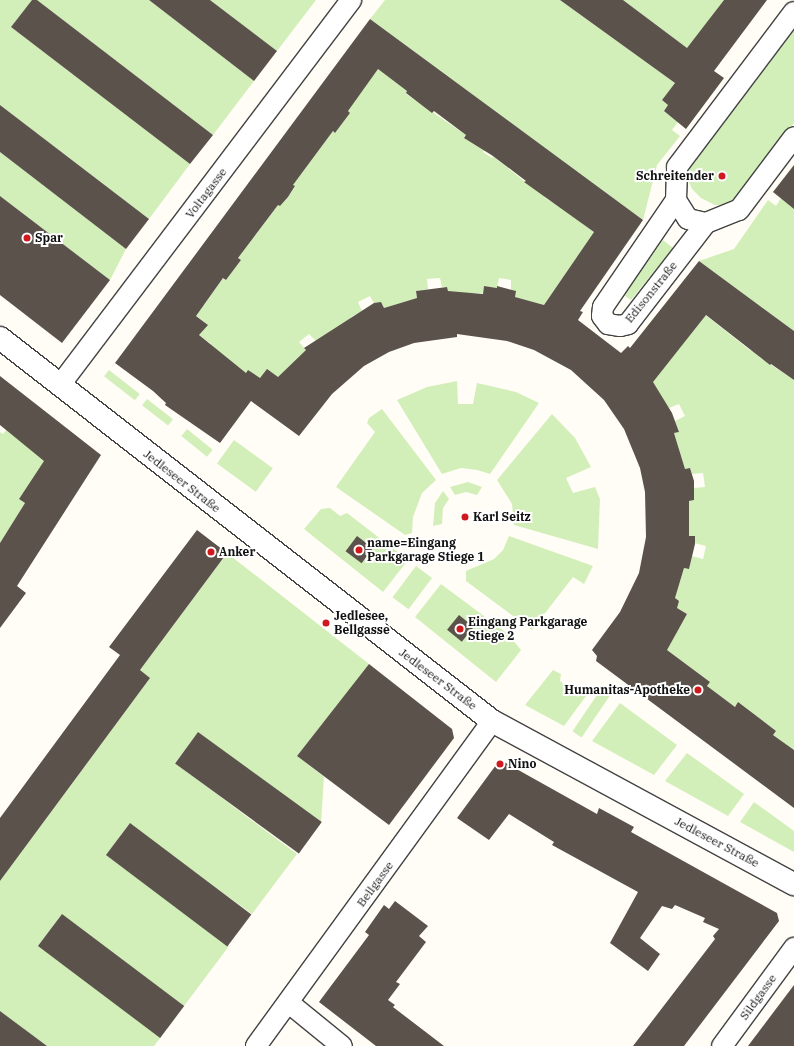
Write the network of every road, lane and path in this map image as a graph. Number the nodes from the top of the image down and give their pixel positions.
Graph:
1 (351, 0) edge
2 (794, 12) edge
3 (794, 138) edge
4 (676, 200) junction
5 (706, 223) junction
6 (0, 338) edge
7 (60, 385) junction
8 (492, 721) junction
9 (794, 884) edge
10 (794, 948) edge
11 (289, 1003) junction
12 (256, 1046) edge
13 (342, 1046) edge
14 (722, 1046) edge

1 - 7 street, Voltagasse
2 - 4 street
3 - 5 street
4 - 5 street
4 - 5 street, Edisonstraße
6 - 7 street, Jedleseer Straße
7 - 8 street, Jedleseer Straße
8 - 9 street, Jedleseer Straße
8 - 11 street, Bellgasse
10 - 14 street, Sildgasse
11 - 12 street, Bellgasse
11 - 13 street

